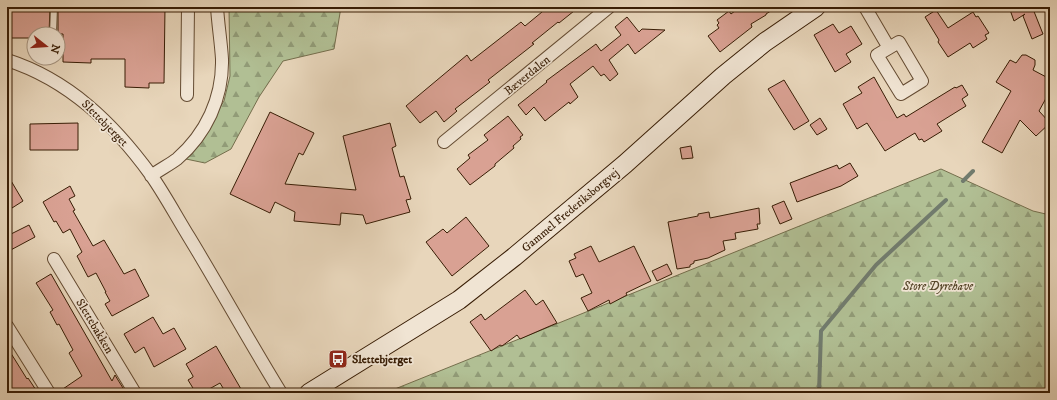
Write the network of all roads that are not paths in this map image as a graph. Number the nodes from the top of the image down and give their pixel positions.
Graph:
1 (54, 7) edge
2 (188, 7) edge
3 (217, 7) edge
4 (609, 7) edge
5 (816, 7) edge
6 (865, 7) edge
7 (53, 26) edge
8 (889, 48) dead end
9 (7, 60) edge
10 (187, 95) dead end
11 (444, 142) dead end
12 (151, 176) junction
13 (54, 259) dead end
14 (7, 326) edge
15 (49, 393) edge
16 (135, 393) edge
17 (281, 393) edge
18 (309, 393) edge

1 - 7 lane
2 - 10 street
3 - 12 street
4 - 11 street, Bæverdalen
5 - 18 street, Gammel Frederiksborgvej
6 - 8 street
9 - 12 street, Slettebjerget
12 - 17 street, Slettebjerget
13 - 16 street, Slettebakken
14 - 15 street

